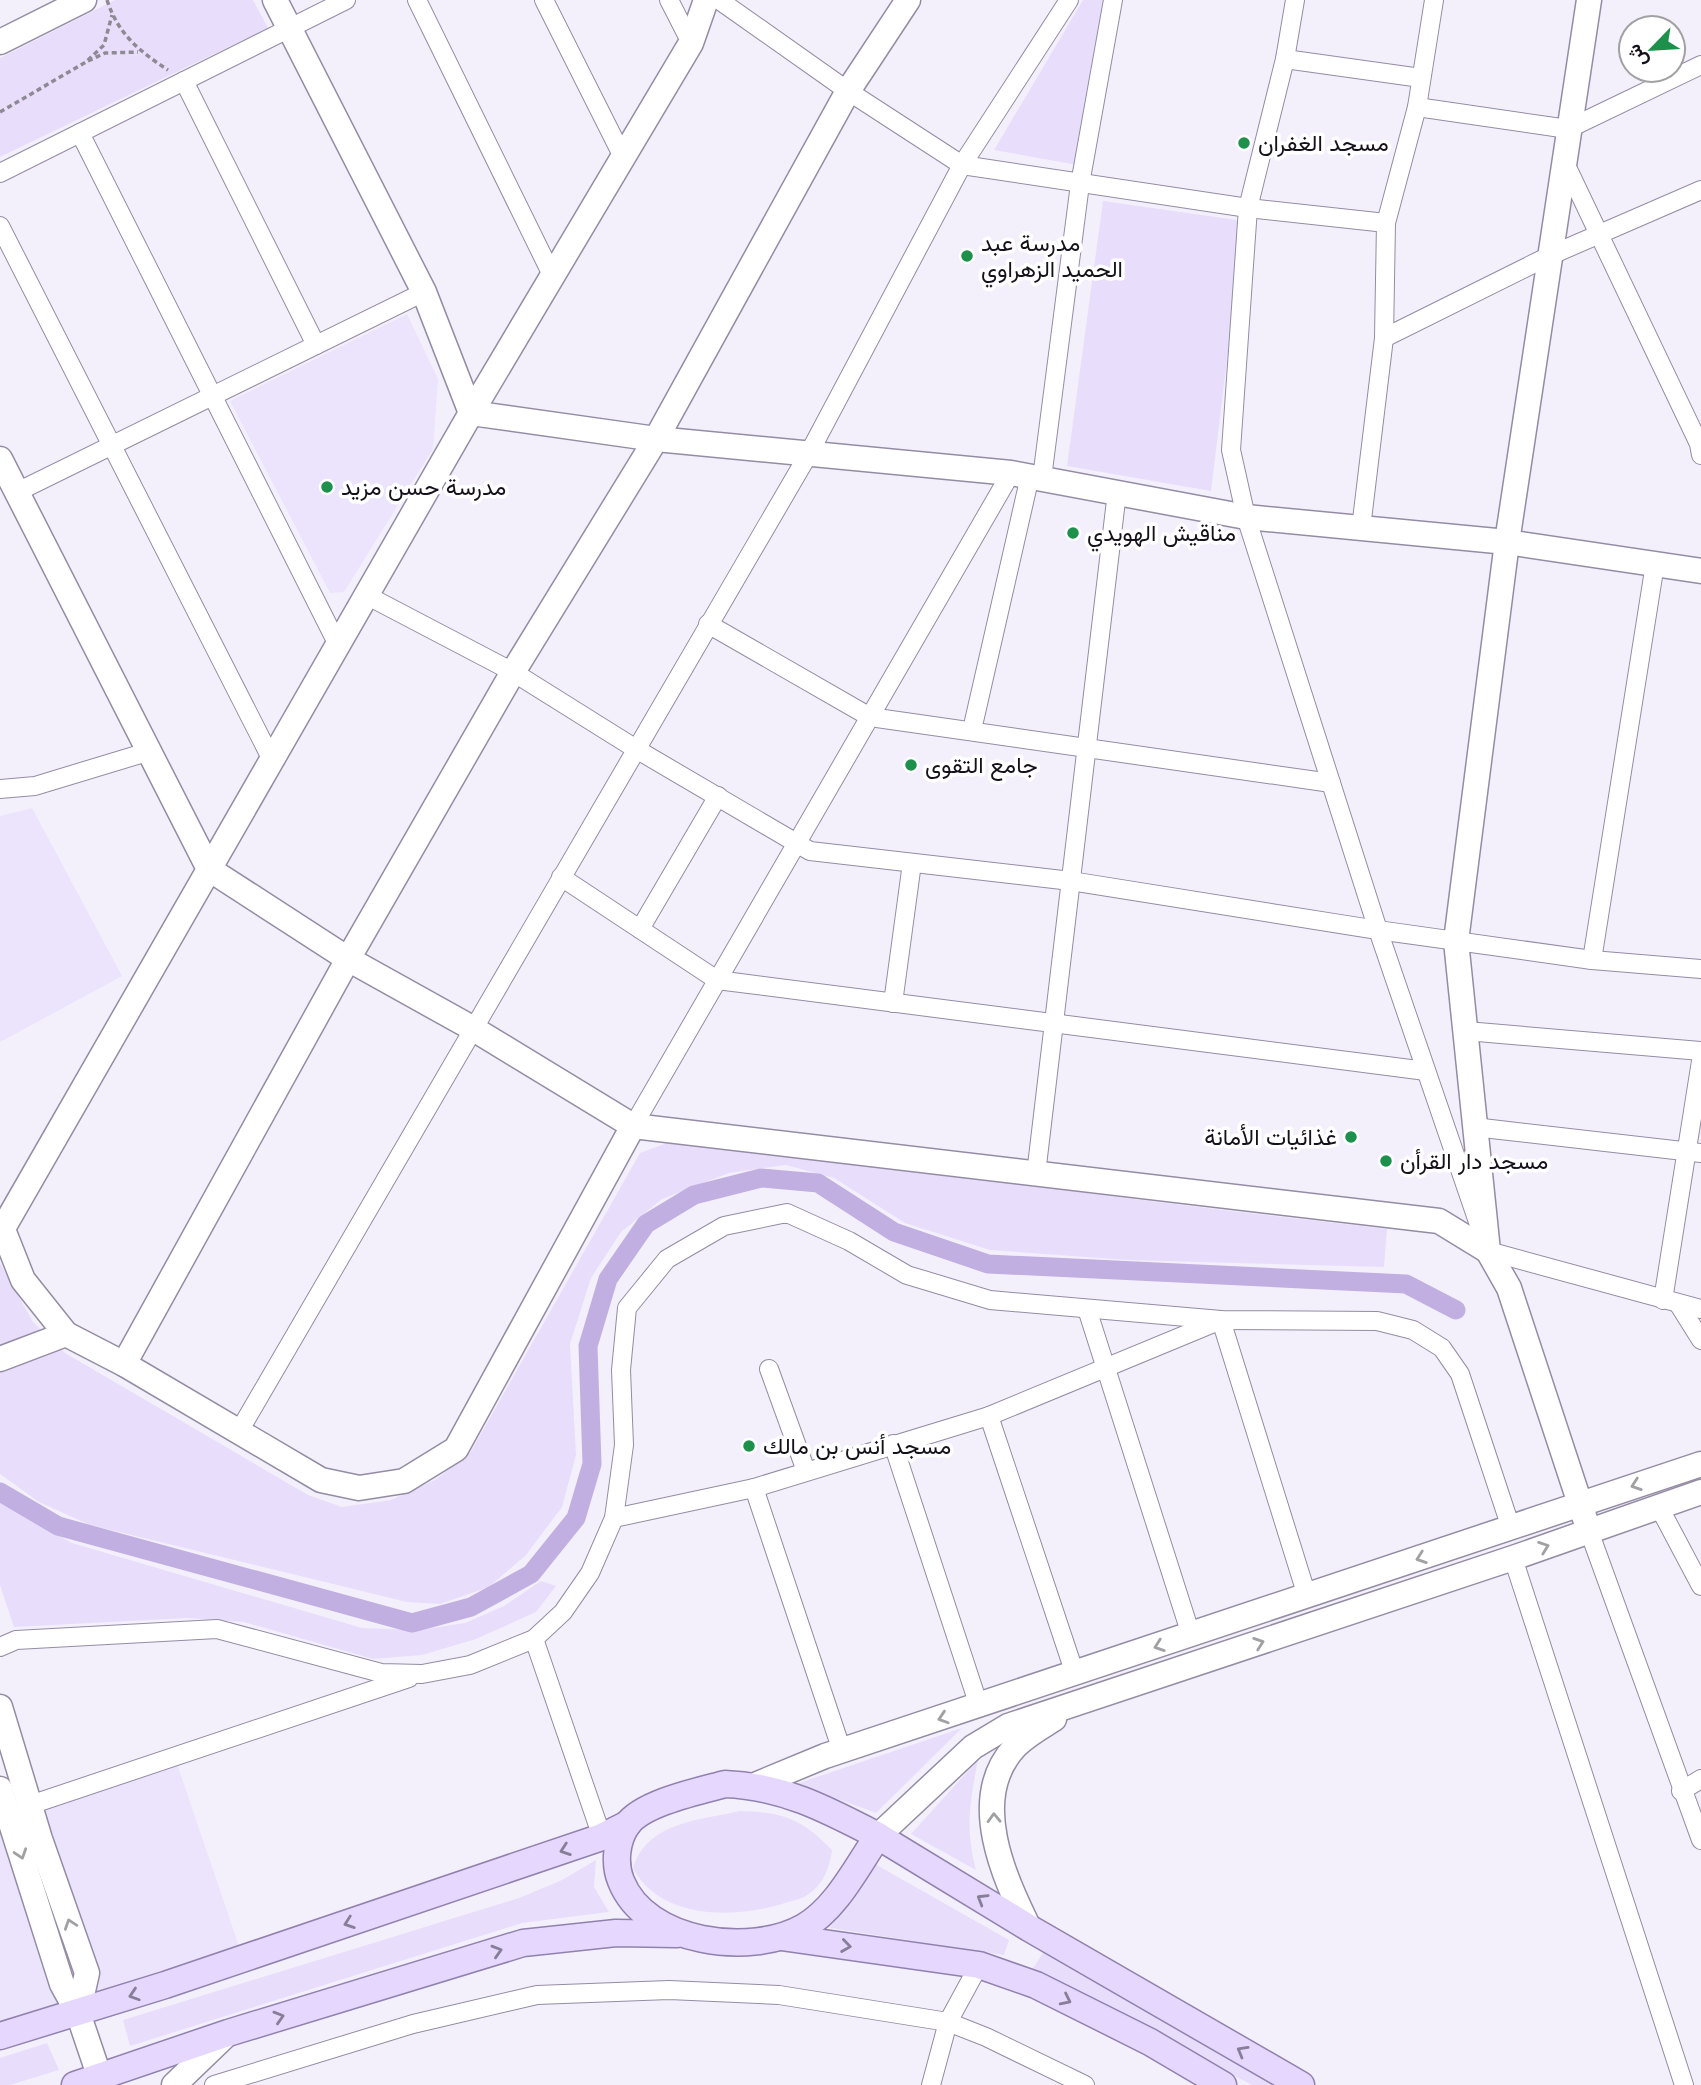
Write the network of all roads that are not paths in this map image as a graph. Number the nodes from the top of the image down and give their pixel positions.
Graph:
1 (84, 0) edge
2 (275, 0) edge
3 (346, 0) edge
4 (416, 0) edge
5 (544, 0) edge
6 (669, 0) edge
7 (706, 0) edge
8 (719, 0) edge
9 (908, 0) edge
10 (1069, 0) edge
11 (1114, 0) edge
12 (1295, 0) edge
13 (1434, 0) edge
14 (1589, 0) edge
15 (289, 29) junction
16 (0, 42) edge
17 (691, 43) junction
18 (1285, 60) junction
19 (1701, 65) edge
20 (1421, 78) junction
21 (184, 81) junction
22 (848, 91) junction
23 (1417, 107) junction
24 (1568, 129) junction
25 (80, 134) junction
26 (623, 157) junction
27 (1563, 160) junction
28 (962, 165) junction
29 (0, 173) edge
30 (1080, 184) junction
31 (1701, 190) edge
32 (1248, 208) junction
33 (1386, 223) junction
34 (0, 226) edge
35 (1599, 234) junction
36 (1549, 256) junction
37 (552, 275) junction
38 (424, 292) junction
39 (1384, 338) junction
40 (316, 345) junction
41 (211, 396) junction
42 (471, 414) junction
43 (656, 439) junction
44 (111, 446) junction
45 (808, 455) junction
46 (1701, 455) edge
47 (0, 459) edge
48 (1027, 476) junction
49 (17, 492) junction
50 (1117, 492) junction
51 (1246, 517) junction
52 (1361, 528) junction
53 (1507, 542) junction
54 (1655, 564) junction
55 (1701, 570) edge
56 (366, 595) junction
57 (708, 624) junction
58 (338, 645) junction
59 (513, 672) junction
60 (870, 717) junction
61 (972, 730) junction
62 (1088, 746) junction
63 (636, 749) junction
64 (147, 752) junction
65 (272, 760) junction
66 (1331, 783) junction
67 (0, 789) edge
68 (718, 796) junction
69 (798, 841) junction
70 (912, 863) junction
71 (209, 869) junction
72 (561, 877) junction
73 (1071, 881) junction
74 (640, 929) junction
75 (1378, 930) junction
76 (1456, 941) junction
77 (348, 959) junction
78 (1592, 960) junction
79 (1701, 969) edge
80 (717, 980) junction
81 (893, 1003) junction
82 (1053, 1024) junction
83 (472, 1028) junction
84 (1466, 1031) junction
85 (1701, 1051) edge
86 (1701, 1061) edge
87 (1426, 1071) junction
88 (632, 1126) junction
89 (1474, 1127) junction
90 (1695, 1152) edge
91 (1036, 1174) junction
92 (1, 1226) edge
93 (1488, 1251) junction
94 (1671, 1302) junction
95 (1701, 1309) edge
96 (1087, 1310) junction
97 (1221, 1320) junction
98 (66, 1334) junction
99 (1701, 1339) edge
100 (0, 1359) edge
101 (124, 1364) junction
102 (769, 1369) dead end
103 (1106, 1370) junction
104 (989, 1416) junction
105 (238, 1433) junction
106 (893, 1444) junction
107 (1701, 1464) edge
108 (806, 1471) junction
109 (754, 1488) junction
110 (1701, 1492) edge
111 (1580, 1504) junction
112 (1658, 1505) junction
113 (614, 1518) junction
114 (1511, 1528) junction
115 (1589, 1531) junction
116 (1513, 1558) junction
117 (1701, 1586) edge
118 (1307, 1596) junction
119 (1191, 1635) junction
120 (534, 1639) junction
121 (0, 1647) edge
122 (422, 1674) junction
123 (1075, 1674) junction
124 (1079, 1703) junction
125 (979, 1706) junction
126 (0, 1707) edge
127 (842, 1751) junction
128 (1701, 1779) edge
129 (755, 1785) junction
130 (0, 1788) edge
131 (1681, 1791) junction
132 (30, 1805) junction
133 (628, 1824) junction
134 (878, 1836) junction
135 (602, 1837) junction
136 (1701, 1840) edge
137 (1029, 1928) junction
138 (685, 1934) junction
139 (779, 1937) junction
140 (978, 1965) junction
141 (78, 2013) junction
142 (948, 2022) junction
143 (228, 2033) junction
144 (0, 2036) edge
145 (87, 2080) edge
146 (174, 2085) edge
147 (214, 2085) edge
148 (931, 2085) edge
149 (1085, 2085) edge
150 (1223, 2085) edge
151 (1301, 2085) edge
152 (1684, 2085) edge

1 - 16 main road
2 - 15 main road
3 - 15 street
4 - 37 street
5 - 26 street
6 - 17 street
7 - 17 main road
8 - 22 street
9 - 22 main road
10 - 28 street
11 - 30 street
12 - 18 street
13 - 20 street
14 - 24 main road
15 - 21 street
15 - 38 main road
17 - 26 main road
18 - 20 street
18 - 32 street
19 - 24 street
20 - 23 street
21 - 25 street
21 - 40 street
22 - 28 street
22 - 43 main road
23 - 24 street
23 - 33 street
24 - 27 main road
25 - 29 street
25 - 41 street
26 - 37 main road
27 - 35 street
27 - 36 main road
28 - 30 street
28 - 45 street
30 - 32 street
30 - 48 street
31 - 35 street
32 - 33 street
32 - 51 street
33 - 39 street
34 - 44 street
35 - 36 street
35 - 46 street
36 - 39 street
36 - 53 main road
37 - 42 main road
38 - 40 street
38 - 42 main road
39 - 52 street
40 - 41 street
41 - 44 street
41 - 58 street
42 - 43 main road
42 - 56 main road
43 - 45 main road
43 - 59 main road
44 - 49 street
44 - 65 street
45 - 48 main road
45 - 57 street
47 - 49 main road
48 - 50 main road
48 - 60 street
48 - 61 street
49 - 64 main road
50 - 51 main road
50 - 62 street
51 - 52 main road
51 - 66 street
52 - 53 main road
53 - 54 main road
53 - 76 main road
54 - 55 main road
54 - 78 street
56 - 58 main road
56 - 59 street
57 - 60 street
57 - 63 street
58 - 65 main road
59 - 63 street
59 - 77 main road
60 - 61 street
60 - 69 street
61 - 62 street
62 - 66 street
62 - 73 street
63 - 68 street
63 - 72 street
64 - 67 street
64 - 71 main road
65 - 71 main road
66 - 75 street
68 - 69 street
68 - 74 street
69 - 70 street
69 - 80 street
70 - 73 street
70 - 81 street
71 - 77 main road
71 - 92 main road
72 - 74 street
72 - 83 street
73 - 75 street
73 - 82 street
74 - 80 street
75 - 76 street
75 - 87 street
76 - 78 street
76 - 84 main road
77 - 83 main road
77 - 101 main road
78 - 79 street
80 - 81 street
80 - 88 street
81 - 82 street
82 - 87 street
82 - 91 street
83 - 88 main road
83 - 105 street
84 - 85 street
84 - 89 main road
86 - 90 street
87 - 93 street
88 - 91 main road
88 - 105 main road
89 - 90 street
89 - 93 main road
90 - 94 street
91 - 93 main road
92 - 98 main road
93 - 94 street
93 - 111 main road
94 - 95 street
94 - 99 street
96 - 97 street
96 - 103 street
96 - 113 street
97 - 103 street
97 - 114 street
97 - 118 street
98 - 100 main road
98 - 101 main road
101 - 105 main road
102 - 108 street
103 - 104 street
103 - 119 street
104 - 106 street
104 - 123 street
106 - 108 street
106 - 125 street
107 -> 111 main road
108 - 109 street
109 - 113 street
109 - 127 street
110 - 112 main road
111 - 114 main road
111 - 115 main road
112 - 115 main road
112 - 117 street
113 - 120 street
114 -> 118 main road
116 -> 115 main road
115 - 131 street
124 -> 116 main road
116 - 152 street
118 - 119 main road
119 -> 123 main road
120 - 122 street
120 - 135 street
121 - 122 street
122 - 132 street
123 - 125 main road
124 - 134 main road
137 -> 124 main road
125 -> 127 main road
126 - 132 main road
127 - 129 main road
128 - 131 street
129 - 133 main road
129 - 134 main road
130 -> 141 main road
131 - 136 street
141 -> 132 main road
133 - 135 main road
133 - 138 main road
137 -> 134 main road
134 - 139 main road
135 -> 141 main road
151 -> 137 main road
138 - 139 main road
143 -> 138 main road
139 -> 140 main road
140 - 142 street
140 -> 150 main road
141 - 144 main road
141 - 145 main road
142 - 147 street
142 - 148 street
142 - 149 street
143 - 145 main road
143 - 146 main road

